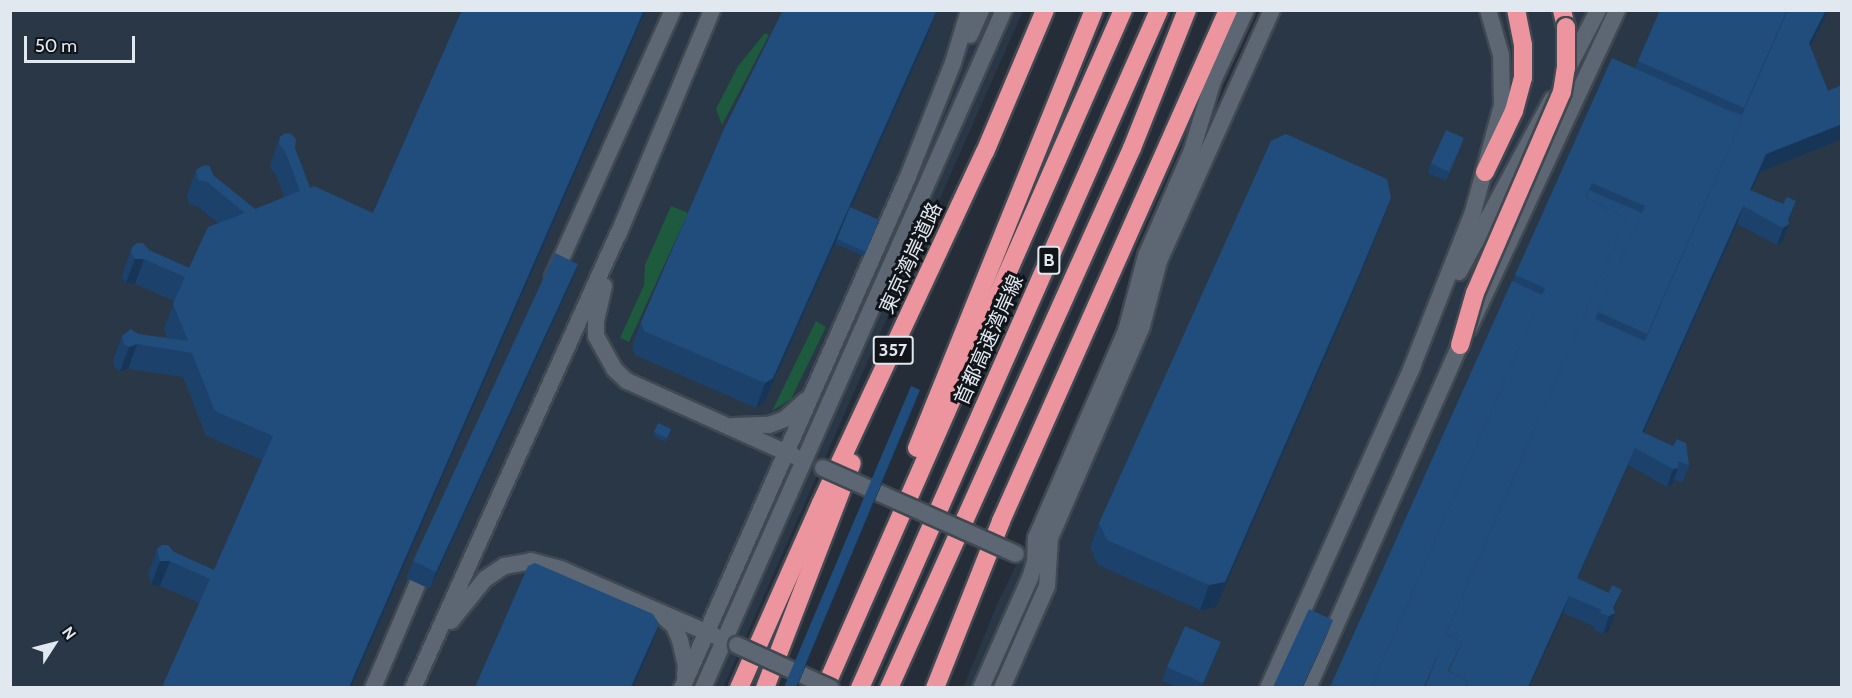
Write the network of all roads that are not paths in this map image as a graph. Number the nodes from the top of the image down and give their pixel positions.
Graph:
1 (673, 10) edge
2 (712, 10) edge
3 (969, 10) edge
4 (981, 10) edge
5 (1004, 10) edge
6 (1044, 10) edge
7 (1094, 10) edge
8 (1123, 10) edge
9 (1159, 10) edge
10 (1187, 10) edge
11 (1228, 10) edge
12 (1246, 10) edge
13 (1272, 10) edge
14 (1488, 10) edge
15 (1516, 10) edge
16 (1598, 10) edge
17 (1617, 10) edge
18 (1564, 19) edge
19 (953, 63) junction
20 (1485, 172) junction
21 (618, 235) junction
22 (546, 292) edge
23 (1460, 345) junction
24 (1417, 352) junction
25 (813, 392) junction
26 (864, 412) junction
27 (728, 426) junction
28 (786, 453) junction
29 (805, 460) junction
30 (908, 497) junction
31 (432, 549) edge
32 (1035, 562) junction
33 (659, 612) junction
34 (706, 632) junction
35 (731, 642) junction
36 (429, 651) junction
37 (683, 686) edge
38 (373, 687) edge
39 (413, 687) edge
40 (703, 687) edge
41 (739, 687) edge
42 (765, 687) edge
43 (825, 687) edge
44 (831, 687) edge
45 (860, 687) edge
46 (889, 687) edge
47 (935, 687) edge
48 (981, 687) edge
49 (1002, 687) edge
50 (1268, 687) edge
51 (1308, 687) edge

1 - 22 street, bridge
2 - 21 street
3 - 19 street
4 - 19 street
5 - 29 street
6 - 26 highway, 東京湾岸道路 / 357
7 - 30 highway
8 - 30 highway, 首都高速湾岸線 / B
9 - 45 highway, 首都高速湾岸線 / B
10 - 46 highway
11 - 47 highway
12 - 32 street
13 - 49 street
14 - 20 street
15 - 20 highway
16 - 24 street
17 - 23 street, bridge
18 - 23 highway, bridge
19 - 25 street
20 - 24 street
21 - 27 street
21 - 36 street
23 - 51 street, bridge
24 - 50 street
25 - 27 street
25 - 28 street
26 - 41 highway, 東京湾岸道路 / 357
26 - 42 highway
27 - 28 street
28 - 29 street
28 - 34 street
29 - 32 street, bridge
29 - 35 street
30 - 43 highway, 首都高速湾岸線 / B
31 - 38 street, bridge
32 - 48 street
33 - 34 street
33 - 36 street
33 - 37 street
34 - 35 street
34 - 37 street
35 - 40 street
35 - 44 street, bridge
36 - 39 street

